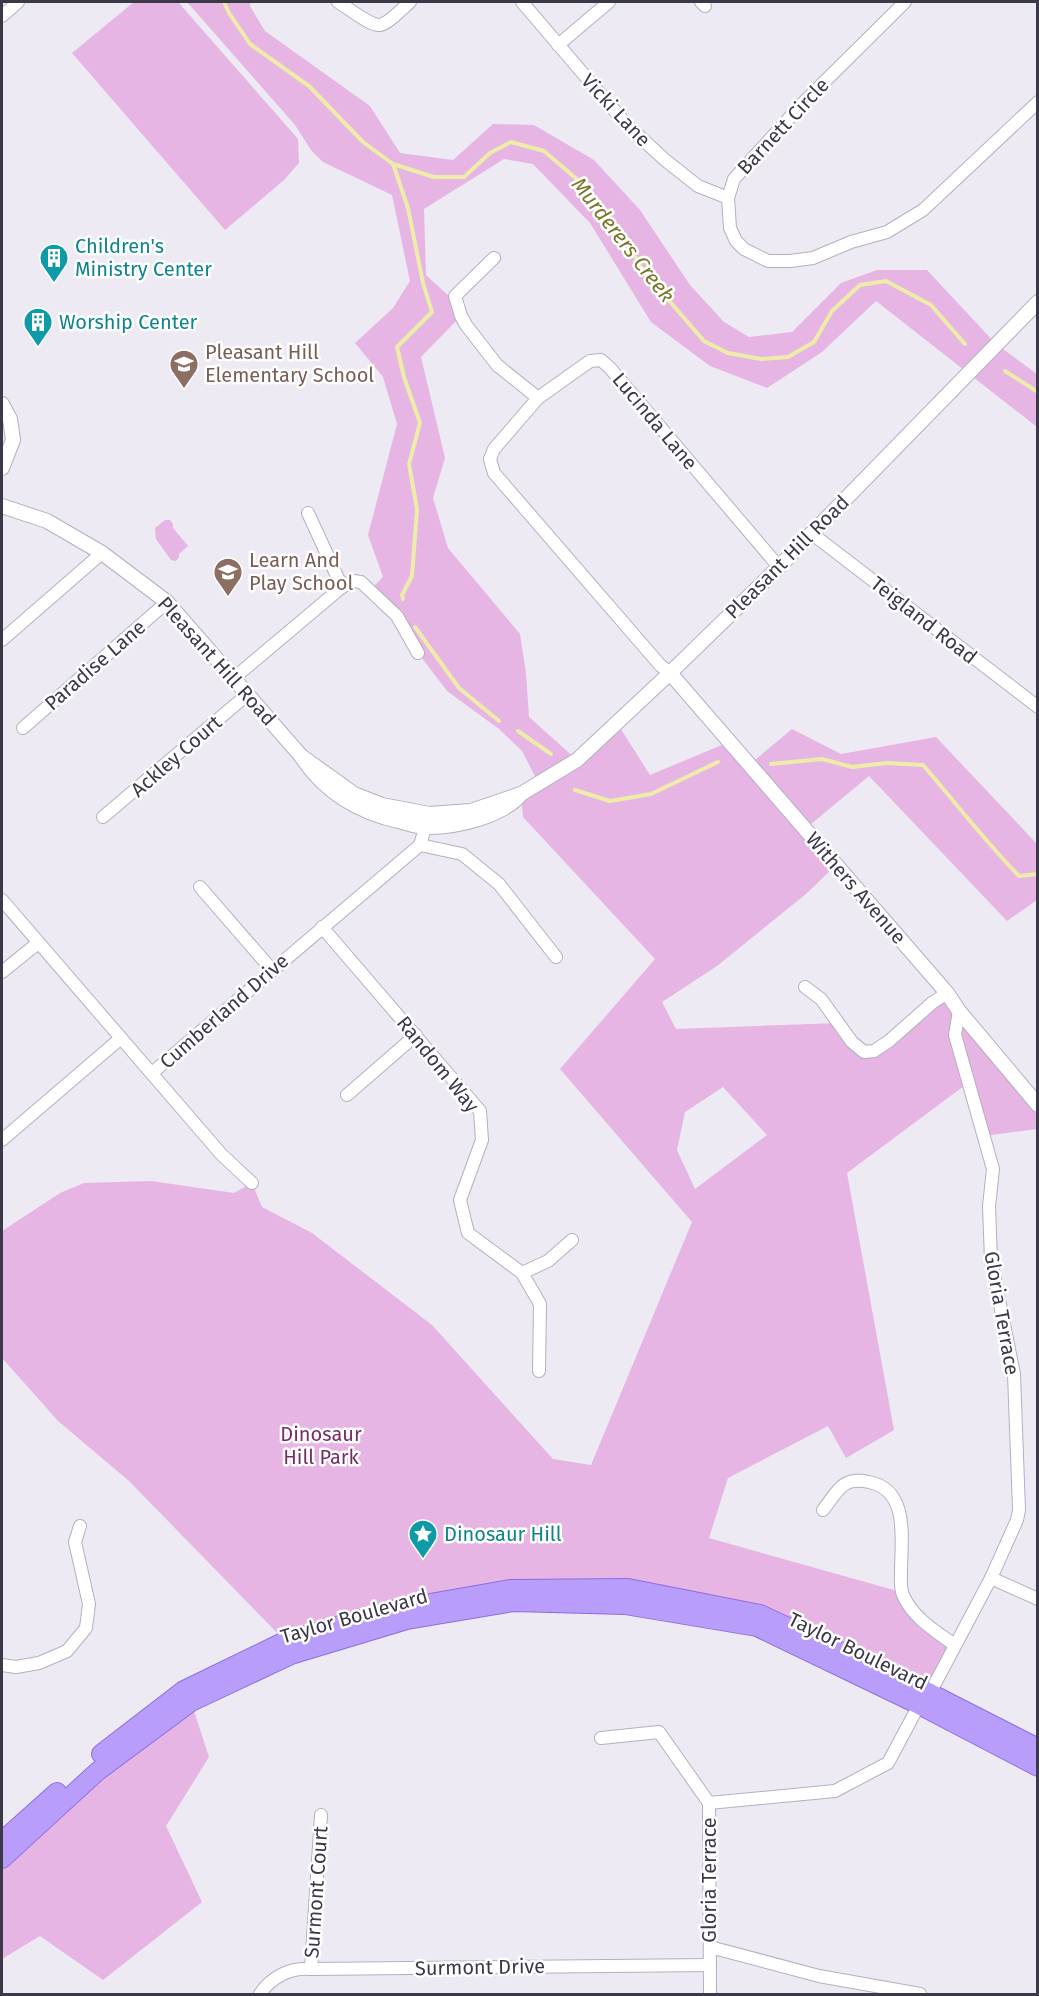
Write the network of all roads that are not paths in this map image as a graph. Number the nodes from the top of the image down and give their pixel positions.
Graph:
1 (18, 2) edge
2 (338, 2) edge
3 (410, 2) edge
4 (522, 2) edge
5 (609, 2) edge
6 (905, 2) edge
7 (2, 16) edge
8 (558, 45) junction
9 (1038, 102) edge
10 (728, 198) junction
11 (494, 258) dead end
12 (1035, 308) edge
13 (538, 398) junction
14 (2, 404) edge
15 (6, 431) edge
16 (2, 468) edge
17 (2, 506) edge
18 (308, 513) dead end
19 (811, 533) junction
20 (102, 553) junction
21 (779, 567) junction
22 (342, 587) junction
23 (167, 602) junction
24 (2, 640) edge
25 (418, 652) dead end
26 (670, 673) junction
27 (234, 678) junction
28 (248, 694) junction
29 (1038, 707) edge
30 (23, 728) dead end
31 (103, 818) dead end
32 (427, 821) junction
33 (420, 845) junction
34 (200, 887) dead end
35 (2, 900) edge
36 (322, 927) junction
37 (38, 943) junction
38 (556, 957) dead end
39 (272, 970) junction
40 (2, 972) edge
41 (805, 987) dead end
42 (947, 993) junction
43 (958, 1011) junction
44 (416, 1035) junction
45 (121, 1038) junction
46 (152, 1073) junction
47 (347, 1095) dead end
48 (1038, 1105) edge
49 (2, 1140) edge
50 (252, 1182) dead end
51 (572, 1240) dead end
52 (522, 1273) junction
53 (539, 1371) dead end
54 (823, 1510) dead end
55 (80, 1526) dead end
56 (991, 1578) junction
57 (1038, 1599) edge
58 (955, 1645) junction
59 (2, 1665) edge
60 (925, 1699) junction
61 (601, 1738) dead end
62 (1038, 1748) edge
63 (1038, 1767) edge
64 (709, 1803) junction
65 (321, 1815) dead end
66 (2, 1841) edge
67 (2, 1859) edge
68 (710, 1947) junction
69 (710, 1965) junction
70 (311, 1970) junction
71 (260, 1995) edge
72 (710, 1995) edge
73 (920, 1995) edge

1 - 7 street
2 - 3 street
4 - 8 street, Vicki Lane
5 - 8 street
6 - 10 street, Barnett Circle
8 - 10 street, Vicki Lane
9 - 10 street, Barnett Circle
11 - 13 street
12 - 19 street, Pleasant Hill Road
13 - 21 street, Lucinda Lane
13 - 26 street, Lucinda Lane
14 - 15 street
15 - 16 street
17 - 20 street, Pleasant Hill Road
18 - 22 street
19 - 21 street, Pleasant Hill Road
19 - 29 street, Teigland Road
20 - 23 street, Pleasant Hill Road
20 - 24 street
21 - 26 street, Pleasant Hill Road
22 - 25 street
22 - 27 street
23 - 27 street, Pleasant Hill Road
23 - 30 street, Paradise Lane
26 - 32 street, Pleasant Hill Road
26 - 42 street, Withers Avenue
27 - 28 street, Pleasant Hill Road
28 - 31 street, Ackley Court
28 - 32 street, Pleasant Hill Road
32 - 33 street
33 - 36 street, Cumberland Drive
33 - 38 street
34 - 39 street
35 - 37 street, Cumberland Drive
36 - 39 street, Cumberland Drive
36 - 44 street, Random Way
37 - 40 street
37 - 45 street, Cumberland Drive
39 - 46 street, Cumberland Drive
41 - 42 street
42 - 43 street, Withers Avenue
43 - 48 street, Withers Avenue
43 - 56 street, Gloria Terrace
44 - 47 street
44 - 52 street, Random Way
45 - 46 street, Cumberland Drive
45 - 49 street
46 - 50 street
51 - 52 street
52 - 53 street, Random Way
54 - 58 street
55 - 59 street
56 - 57 street
56 - 58 street, Gloria Terrace
58 - 60 street, Gloria Terrace
60 - 62 main road, Taylor Boulevard
60 - 63 main road, Taylor Boulevard
60 - 64 street, Gloria Terrace
60 - 66 main road, Taylor Boulevard
60 - 67 main road, Taylor Boulevard
61 - 64 street
64 - 68 street, Gloria Terrace
65 - 70 street, Surmont Court
68 - 69 street, Gloria Terrace
68 - 73 street
69 - 70 street, Surmont Drive
69 - 72 street, Gloria Terrace
70 - 71 street, Surmont Drive

